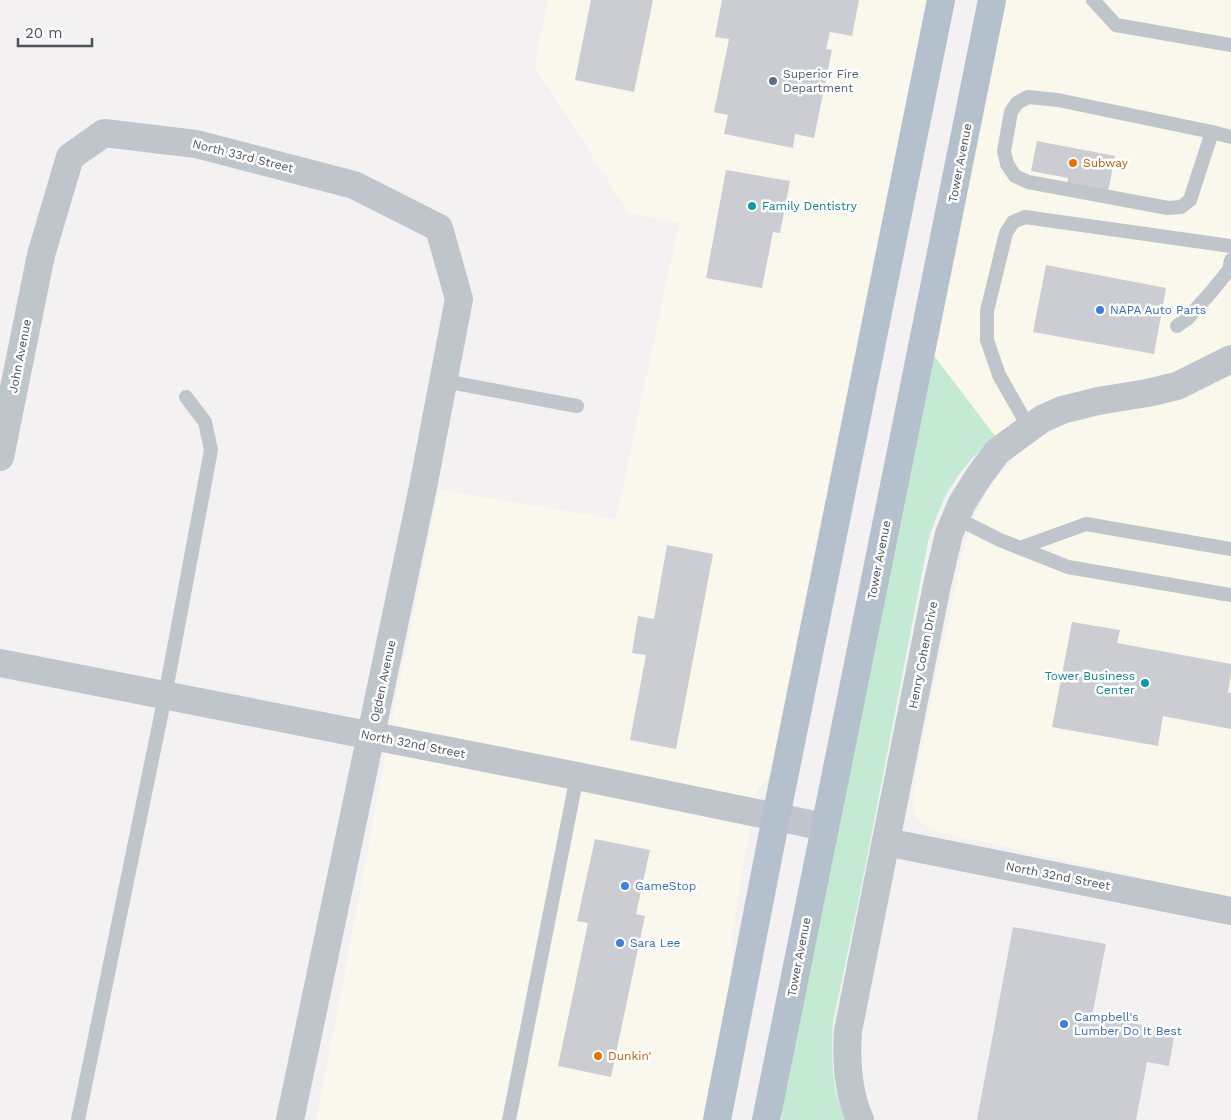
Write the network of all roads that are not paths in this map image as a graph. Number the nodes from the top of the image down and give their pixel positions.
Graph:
1 (941, 0) edge
2 (992, 0) edge
3 (1094, 0) edge
4 (1231, 44) edge
5 (1212, 132) junction
6 (1231, 137) edge
7 (1231, 246) edge
8 (41, 255) joint
9 (1231, 260) edge
10 (459, 299) joint
11 (1177, 326) dead end
12 (1231, 359) edge
13 (444, 381) junction
14 (186, 397) dead end
15 (577, 406) dead end
16 (1029, 428) junction
17 (0, 457) edge
18 (956, 518) junction
19 (1020, 548) junction
20 (1231, 549) edge
21 (1231, 595) edge
22 (0, 663) edge
23 (165, 696) junction
24 (371, 736) junction
25 (577, 776) junction
26 (776, 817) junction
27 (825, 827) junction
28 (886, 842) junction
29 (1231, 910) edge
30 (78, 1120) edge
31 (290, 1120) edge
32 (509, 1120) edge
33 (717, 1120) edge
34 (766, 1120) edge
35 (860, 1120) edge

1 - 26 main road
2 - 27 main road, Tower Avenue
3 - 4 lane
5 - 5 lane
5 - 6 lane
7 - 16 lane
8 - 10 street, North 33rd Street
8 - 17 street, John Avenue
9 - 11 lane
10 - 13 street, Ogden Avenue
12 - 16 street, Henry Cohen Drive
13 - 15 lane
13 - 24 street, Ogden Avenue
14 - 23 lane
16 - 18 street, Henry Cohen Drive
18 - 19 lane
18 - 28 street, Henry Cohen Drive
19 - 20 lane
19 - 21 lane
22 - 23 street, North 32nd Street
23 - 24 street, North 32nd Street
23 - 30 lane
24 - 25 street, North 32nd Street
24 - 31 street, Ogden Avenue
25 - 26 street, North 32nd Street
25 - 32 lane
26 - 27 street, North 32nd Street
26 - 33 main road
27 - 34 main road, Tower Avenue
28 - 29 street, North 32nd Street
28 - 35 street, Henry Cohen Drive

